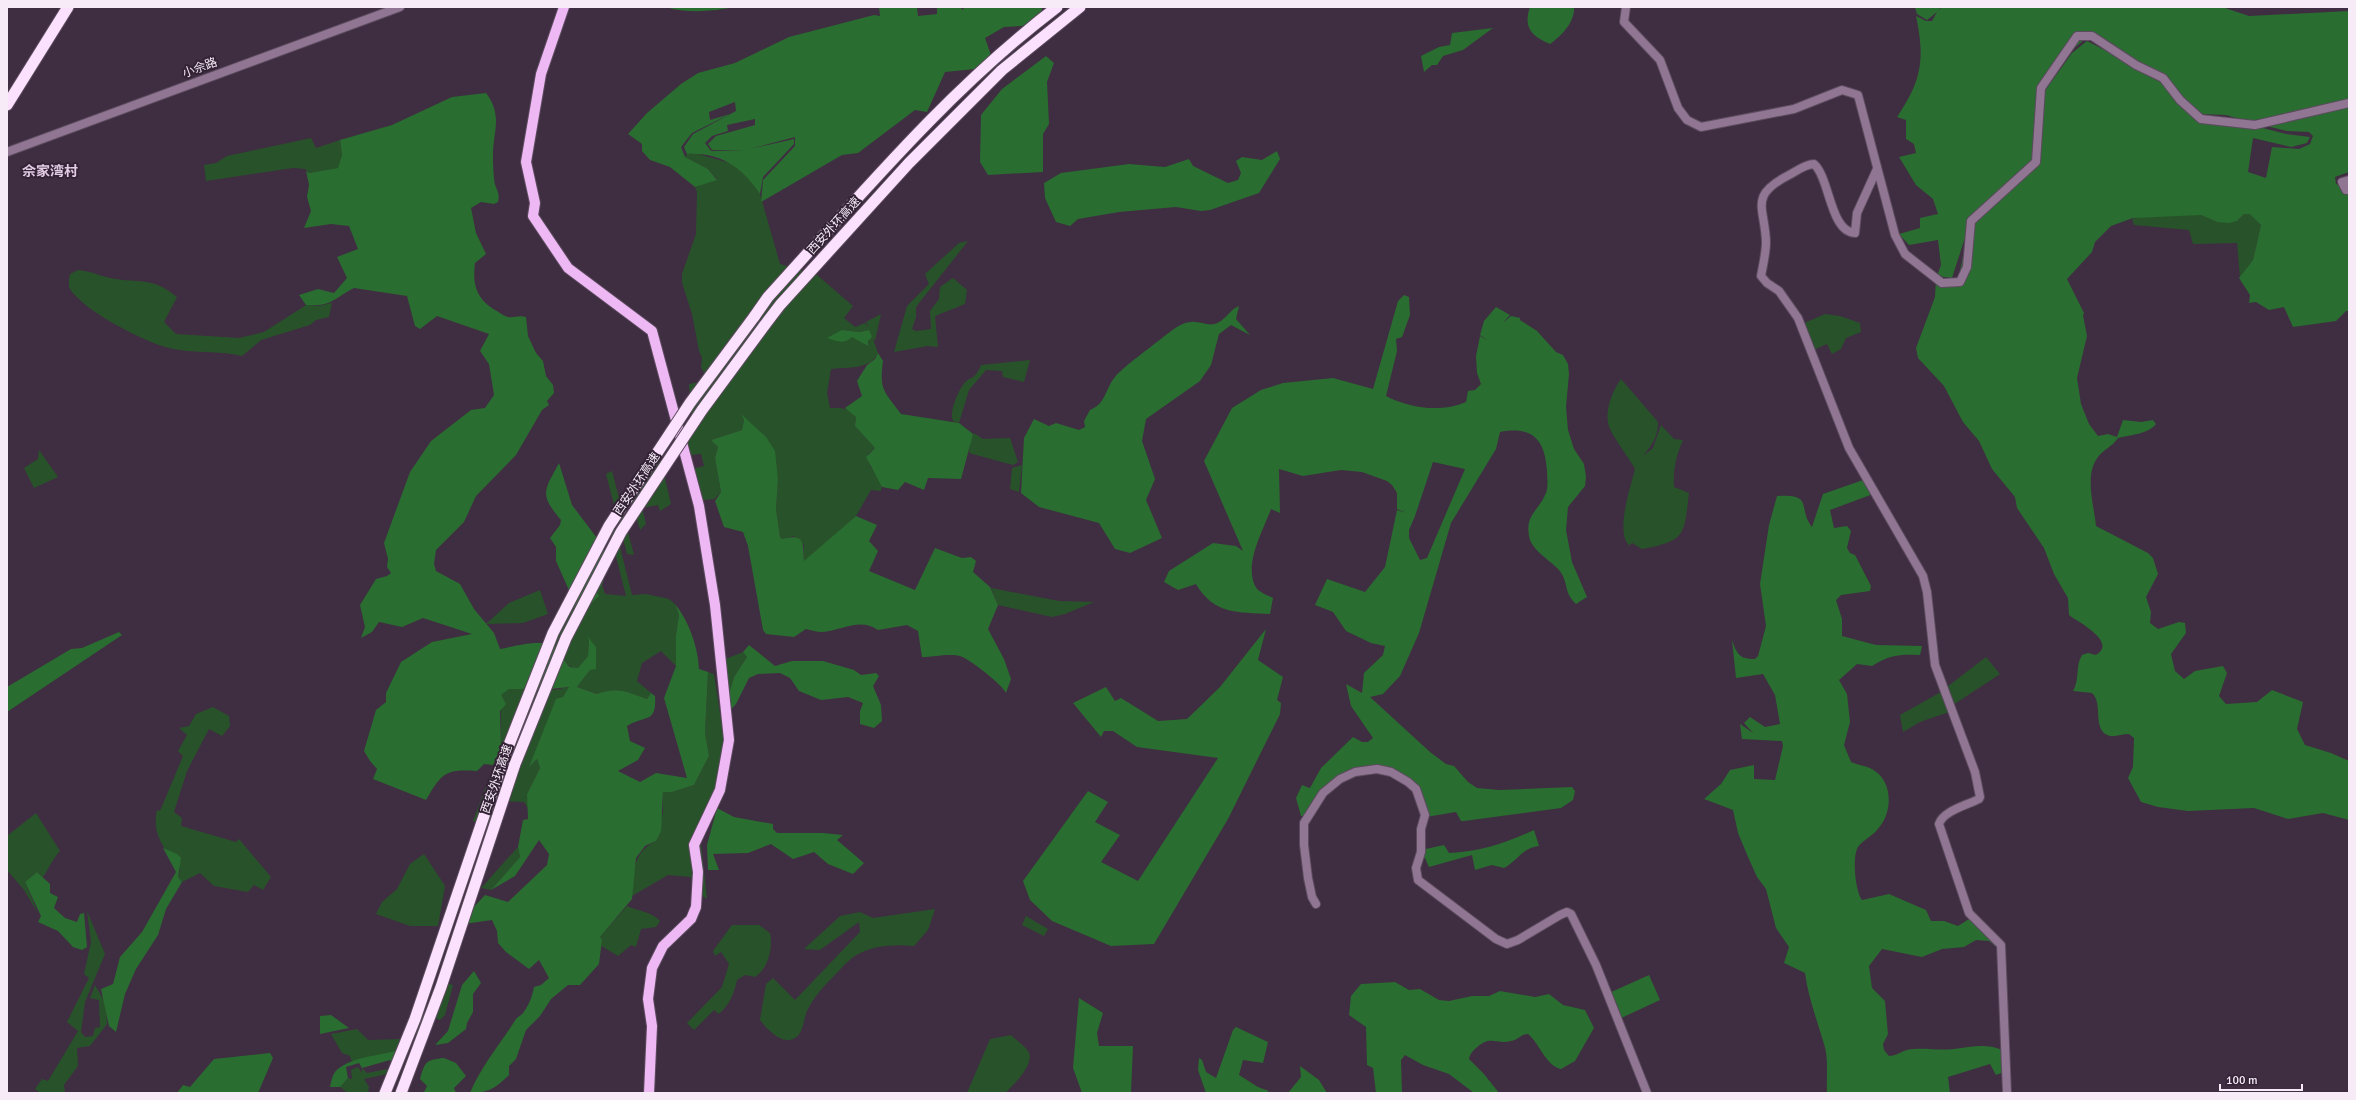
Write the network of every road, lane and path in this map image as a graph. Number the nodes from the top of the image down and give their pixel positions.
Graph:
1 (62, 7) edge
2 (68, 7) edge
3 (400, 7) edge
4 (564, 7) edge
5 (1080, 7) edge
6 (1626, 7) edge
7 (1054, 10) edge
8 (7, 96) edge
9 (2349, 103) edge
10 (7, 106) edge
11 (7, 152) edge
12 (1878, 169) junction
13 (2349, 180) edge
14 (2349, 190) edge
15 (1316, 904) dead end
16 (385, 1093) edge
17 (401, 1093) edge
18 (649, 1093) edge
19 (1647, 1093) edge
20 (2008, 1093) edge

1 - 8 highway
2 - 10 highway
3 - 11 street, 小佘路
4 - 18 main road
5 - 17 highway, 西安外环高速, bridge
6 - 12 street
7 - 16 highway, 西安外环高速, bridge
9 - 12 street
12 - 20 street
13 - 14 street
15 - 19 street

